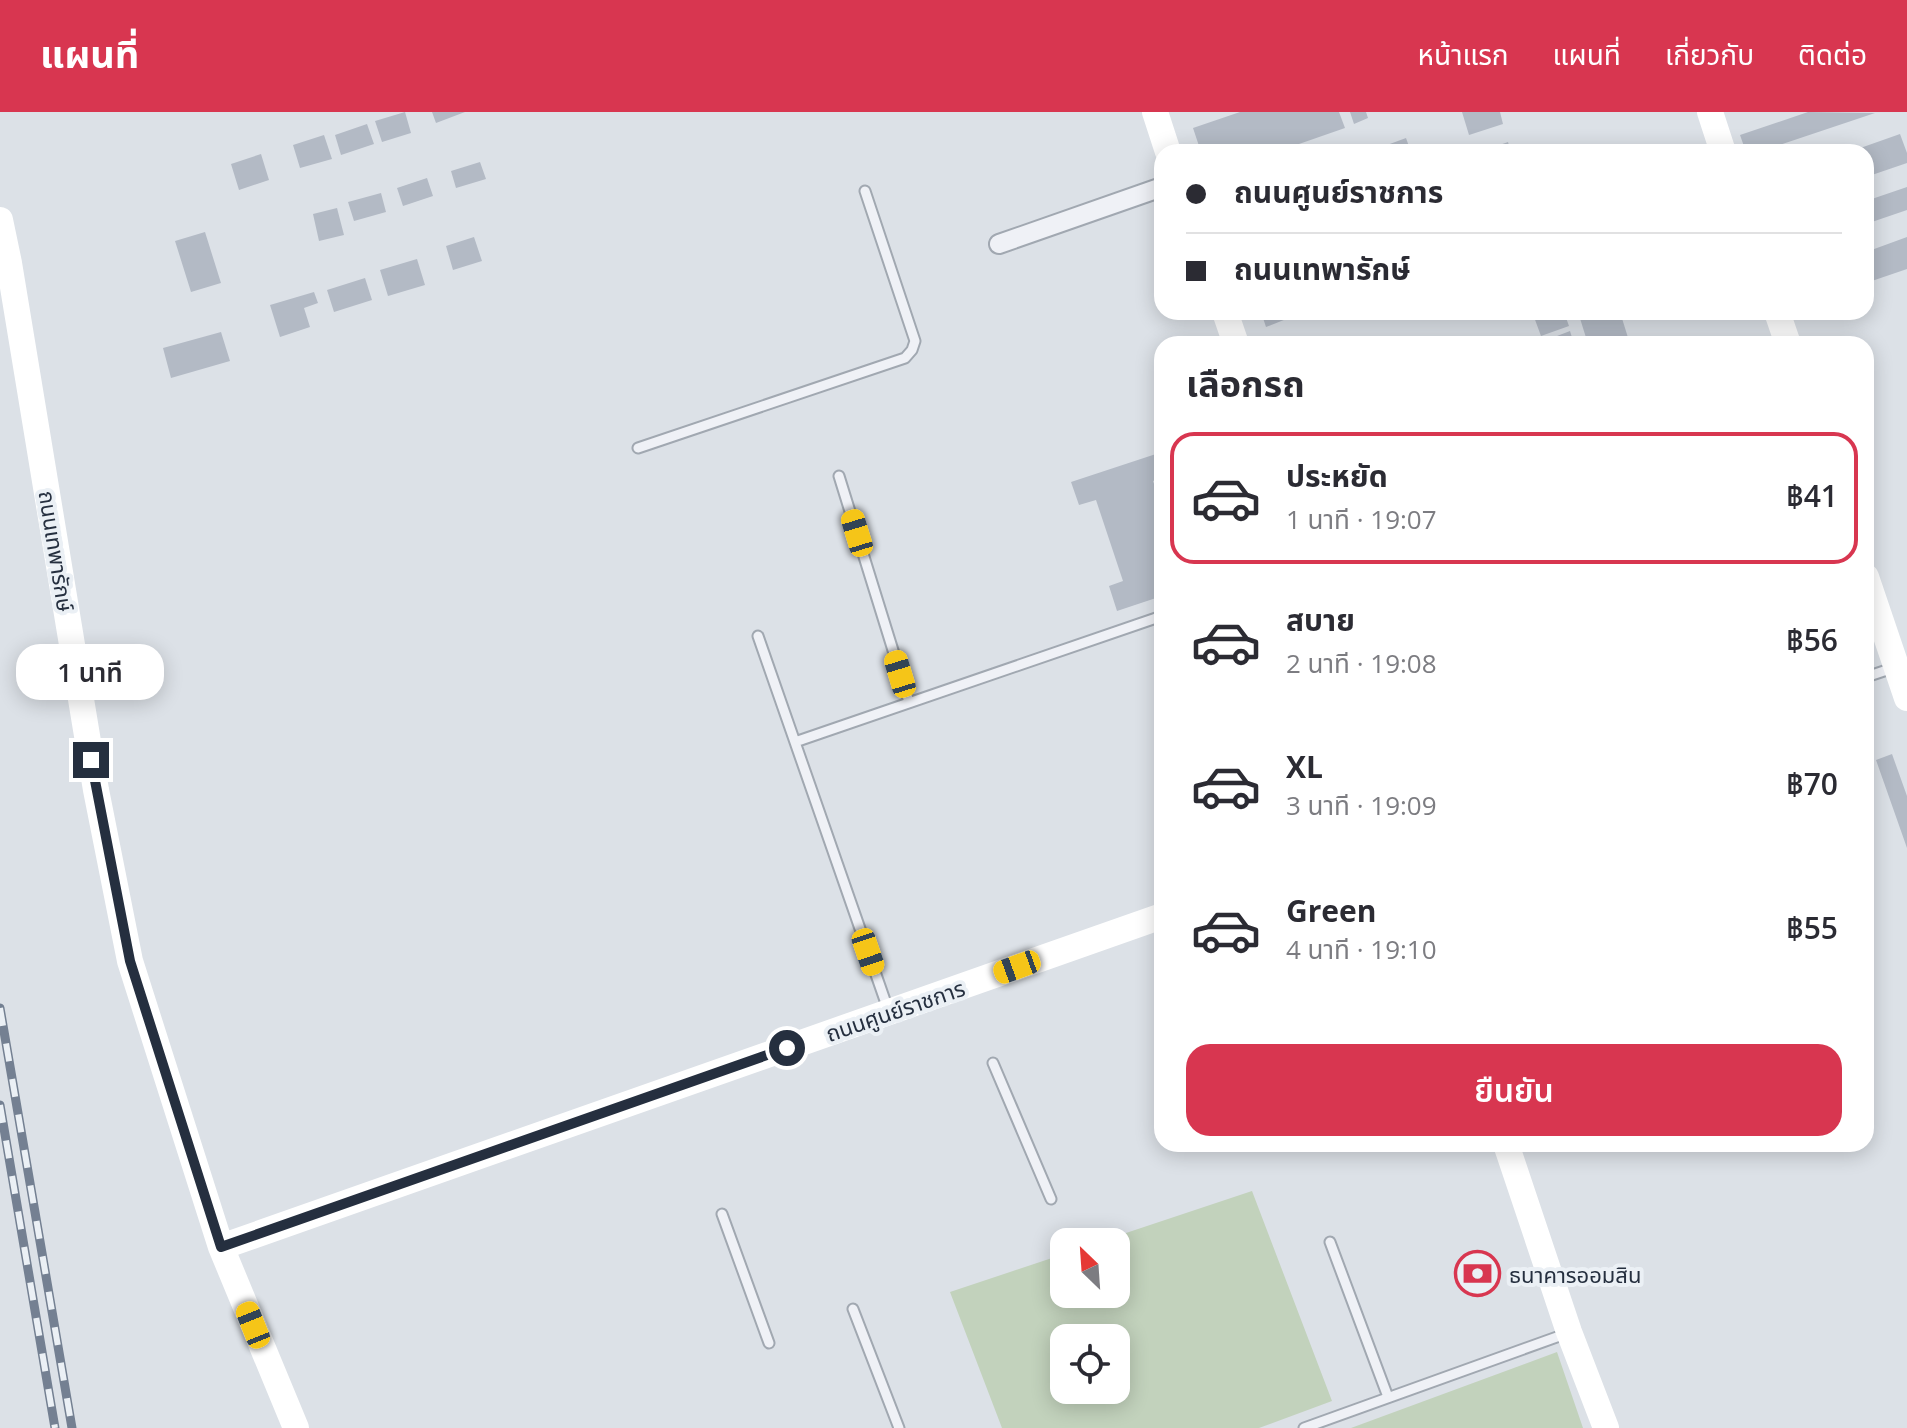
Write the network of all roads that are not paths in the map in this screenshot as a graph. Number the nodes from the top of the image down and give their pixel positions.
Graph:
1 (1155, 112) edge
2 (1710, 112) edge
3 (1165, 144) edge
4 (1720, 144) edge
5 (1154, 190) edge
6 (865, 191) dead end
7 (0, 220) edge
8 (999, 244) dead end
9 (638, 448) dead end
10 (839, 476) dead end
11 (1874, 597) edge
12 (1154, 619) edge
13 (758, 636) dead end
14 (1902, 665) edge
15 (1874, 674) edge
16 (1907, 698) edge
17 (909, 702) junction
18 (795, 742) junction
19 (1154, 919) edge
20 (889, 1012) junction
21 (993, 1063) dead end
22 (1509, 1152) edge
23 (1051, 1199) dead end
24 (722, 1214) dead end
25 (1330, 1242) dead end
26 (221, 1247) junction
27 (853, 1309) dead end
28 (1569, 1332) junction
29 (769, 1343) dead end
30 (1388, 1397) junction
31 (296, 1428) edge
32 (899, 1428) edge
33 (1304, 1428) edge
34 (1606, 1428) edge

1 - 3 street
2 - 4 street
5 - 8 street
6 - 9 lane
7 - 26 street, ถนนเทพารักษ์
10 - 17 lane
11 - 14 street
12 - 17 lane
13 - 18 lane
14 - 15 lane
14 - 16 street
17 - 18 lane
18 - 20 lane
19 - 20 street, ถนนศูนย์ราชการ
20 - 26 street, ถนนศูนย์ราชการ
21 - 23 lane
22 - 28 street
24 - 29 lane
25 - 30 lane
26 - 31 street, ถนนเทพารักษ์
27 - 32 lane
28 - 30 lane
28 - 34 street
30 - 33 lane

